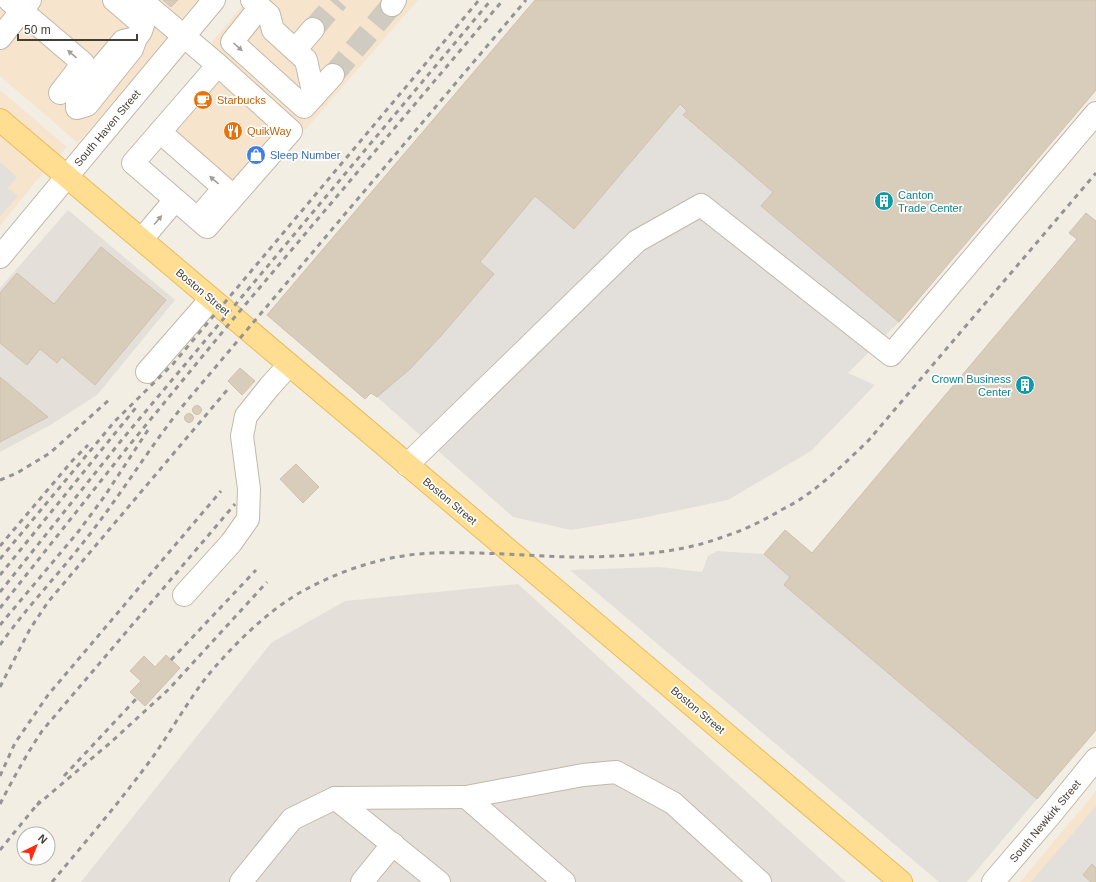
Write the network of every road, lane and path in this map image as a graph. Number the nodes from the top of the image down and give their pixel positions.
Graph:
1 (114, 0) edge
2 (141, 0) edge
3 (214, 0) edge
4 (20, 4) edge
5 (265, 5) edge
6 (314, 29) tunnel mouth
7 (183, 36) junction
8 (0, 38) edge
9 (295, 50) junction
10 (218, 65) junction
11 (333, 75) tunnel mouth
12 (60, 93) dead end
13 (314, 96) junction
14 (78, 108) dead end
15 (1096, 113) edge
16 (0, 120) edge
17 (160, 132) junction
18 (67, 176) junction
19 (175, 200) junction
20 (198, 219) junction
21 (142, 240) junction
22 (0, 257) edge
23 (211, 299) junction
24 (289, 365) junction
25 (147, 372) dead end
26 (407, 465) junction
27 (184, 595) dead end
28 (1096, 759) edge
29 (466, 797) junction
30 (335, 798) junction
31 (393, 844) junction
32 (241, 882) edge
33 (362, 882) edge
34 (439, 882) edge
35 (564, 882) edge
36 (760, 882) edge
37 (901, 882) edge
38 (993, 882) edge

1 - 14 street
2 - 7 street
3 - 7 street, South Haven Street
4 - 8 street
12 -> 4 street
5 - 9 street
5 -> 13 street
6 - 9 street
7 - 10 street
7 - 18 street, South Haven Street
9 - 13 street
10 - 17 street
10 - 20 street
11 - 13 street
15 - 26 street
16 - 18 main road, Boston Street
17 - 19 street
20 -> 17 street
18 - 21 main road, Boston Street
18 - 22 street, South Haven Street
19 - 20 street
21 -> 19 street
21 - 23 main road, Boston Street
23 - 24 main road, Boston Street
23 - 25 street
24 - 26 main road, Boston Street
24 - 27 street
26 - 37 main road, Boston Street
28 - 38 street, South Newkirk Street
29 - 30 street
29 - 35 street
29 - 36 street
30 - 31 street
30 - 32 street
31 - 33 street
31 - 34 street

